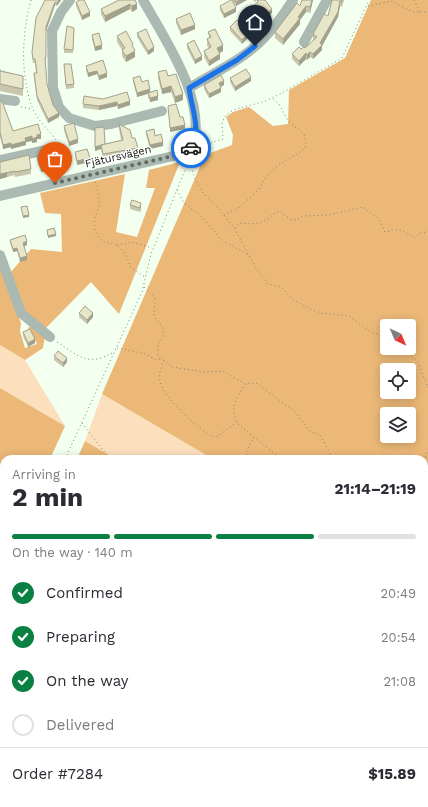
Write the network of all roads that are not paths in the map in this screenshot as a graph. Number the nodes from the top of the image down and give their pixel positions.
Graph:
1 (70, 0) edge
2 (143, 0) edge
3 (293, 0) edge
4 (327, 0) edge
5 (304, 42) dead end
6 (189, 88) junction
7 (0, 99) edge
8 (15, 101) road end
9 (162, 111) dead end
10 (58, 148) edge
11 (0, 160) edge
12 (0, 196) edge
13 (0, 255) edge
14 (50, 337) road end

1 - 9 street
2 - 6 street
3 - 6 street
4 - 5 street
6 - 12 street, Fjätursvägen
7 - 8 street
10 - 11 street
13 - 14 street

